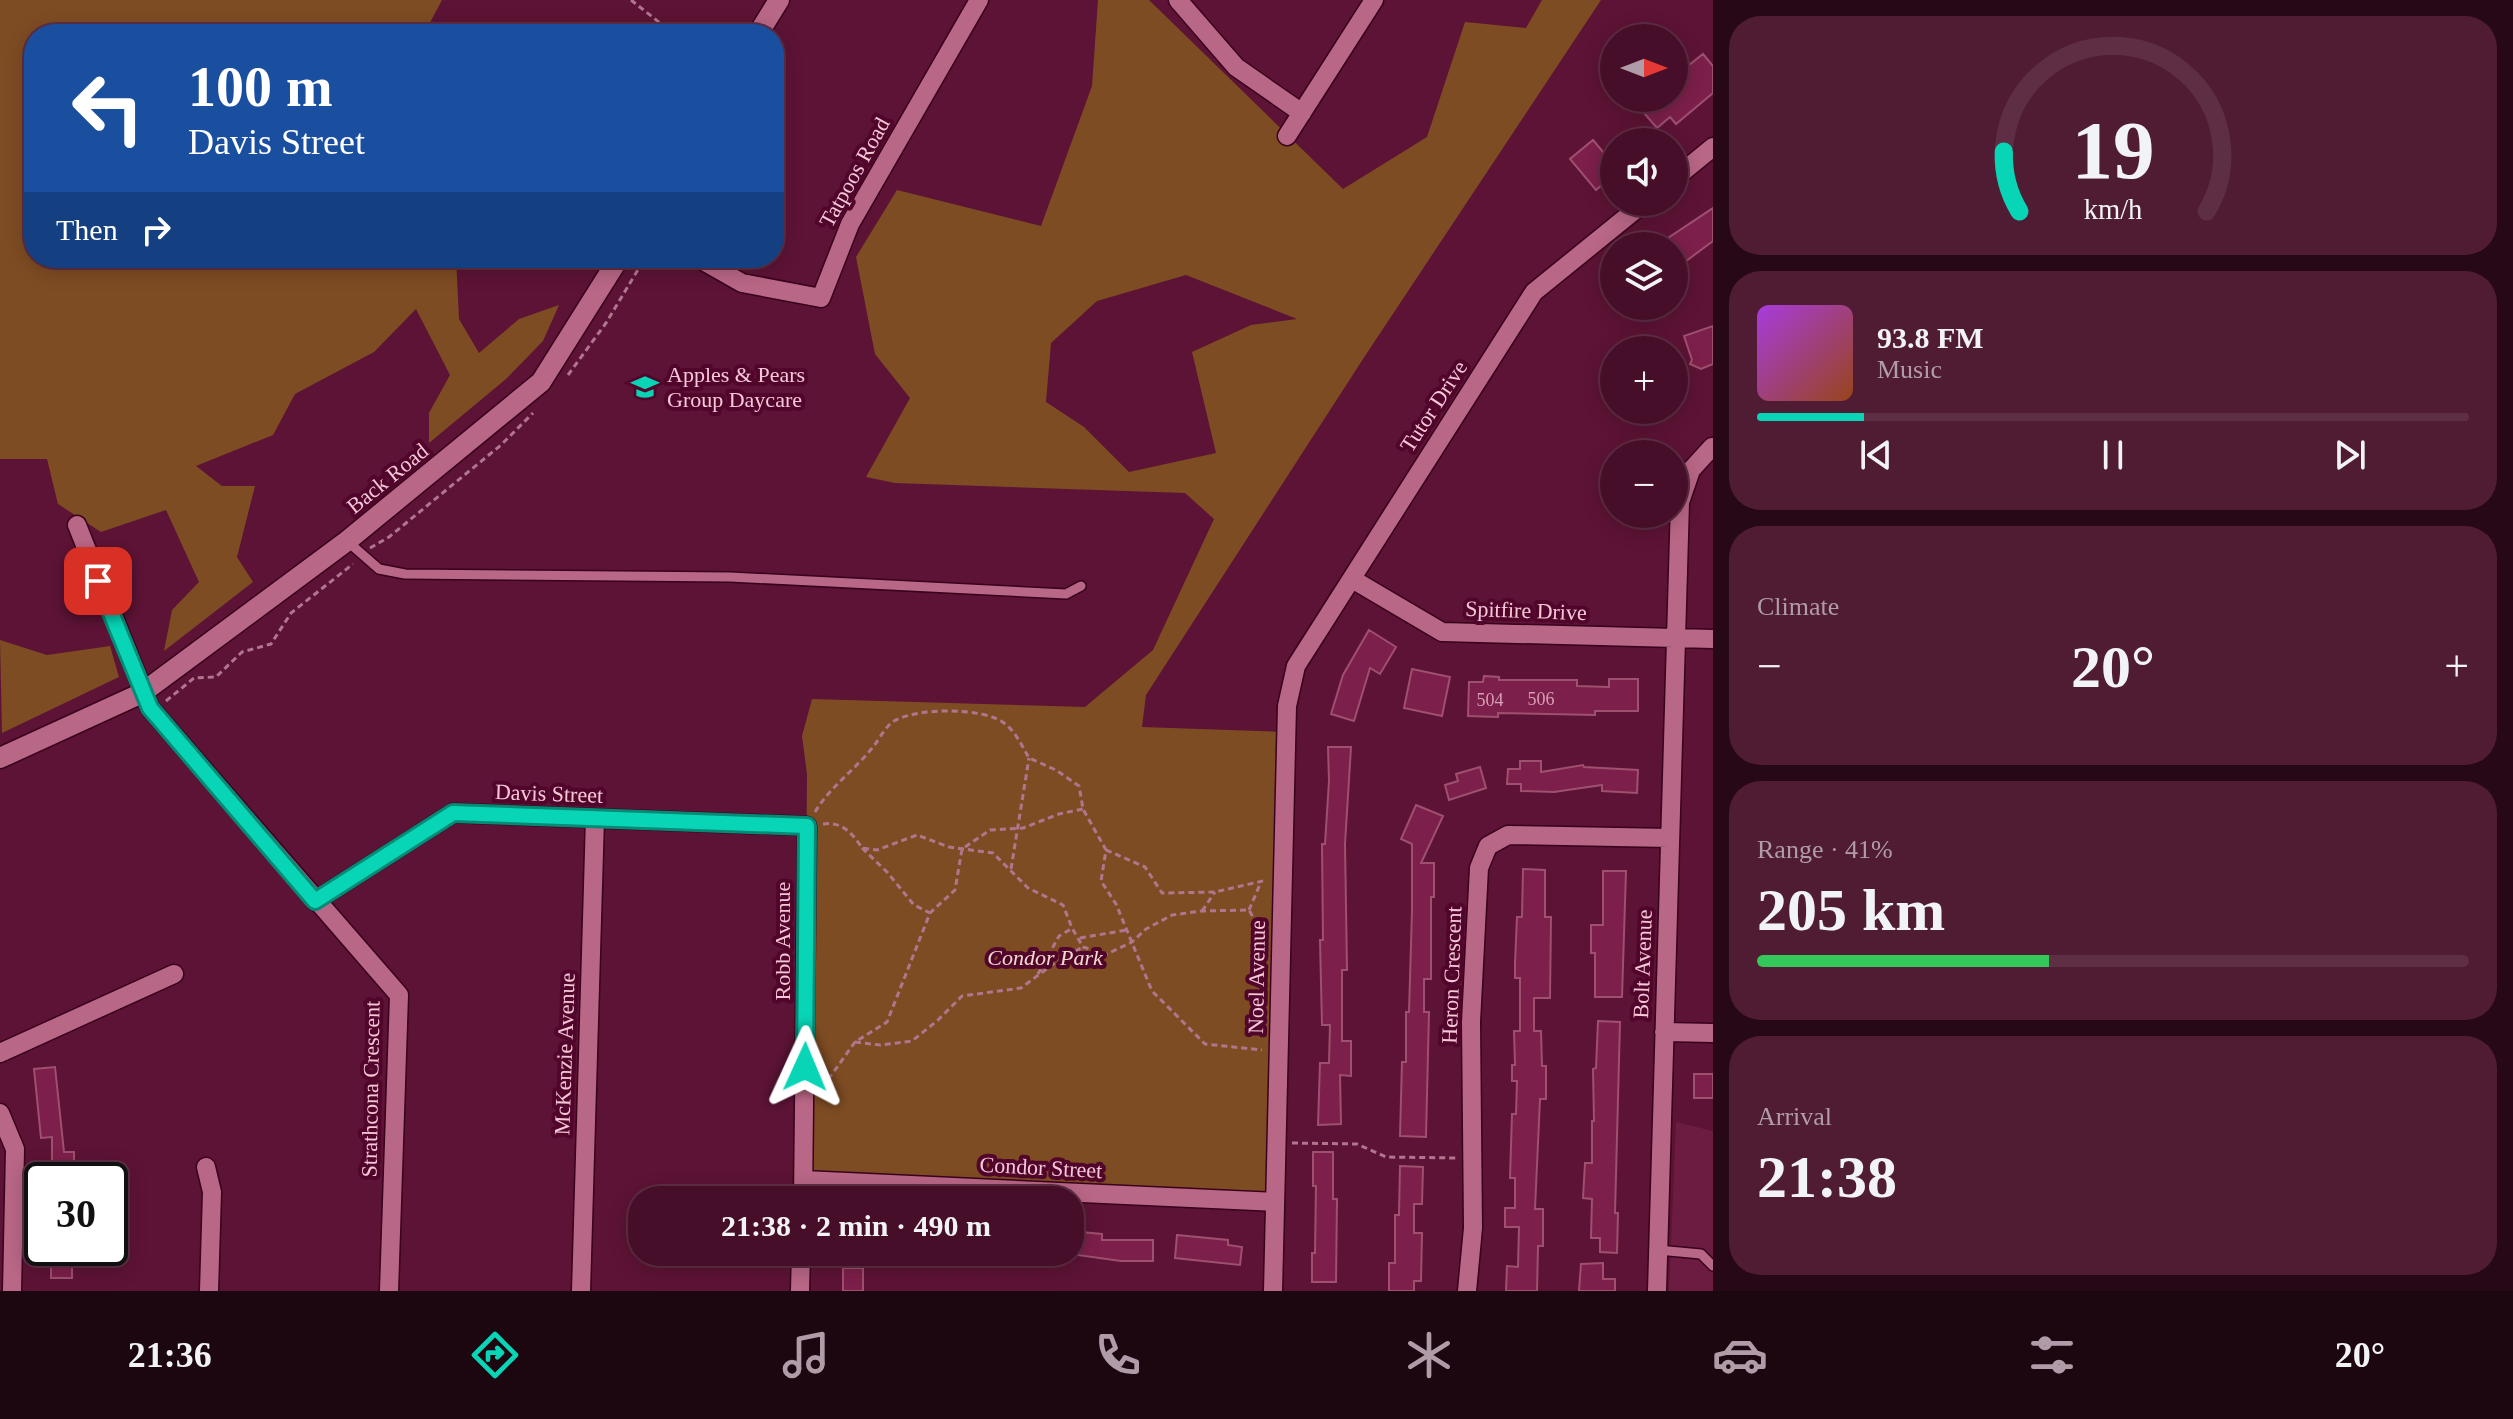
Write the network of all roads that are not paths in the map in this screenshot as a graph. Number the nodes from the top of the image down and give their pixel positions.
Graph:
1 (779, 0) edge
2 (979, 0) edge
3 (1178, 0) edge
4 (1374, 0) edge
5 (764, 24) edge
6 (1302, 113) junction
7 (1287, 136) dead end
8 (1713, 147) edge
9 (1688, 168) edge
10 (1628, 216) edge
11 (613, 268) edge
12 (716, 268) edge
13 (1712, 447) edge
14 (77, 525) dead end
15 (347, 541) junction
16 (1352, 579) junction
17 (1081, 586) dead end
18 (1676, 639) junction
19 (1713, 639) edge
20 (1296, 666) joint
21 (142, 693) junction
22 (0, 758) edge
23 (595, 818) junction
24 (807, 826) joint
25 (1670, 838) junction
26 (315, 901) junction
27 (174, 974) dead end
28 (1664, 1032) junction
29 (1713, 1033) edge
30 (0, 1053) edge
31 (0, 1113) edge
32 (206, 1167) dead end
33 (804, 1180) junction
34 (804, 1186) edge
35 (1275, 1202) junction
36 (1658, 1250) junction
37 (801, 1266) edge
38 (1713, 1266) edge
39 (12, 1291) edge
40 (209, 1291) edge
41 (389, 1291) edge
42 (581, 1291) edge
43 (800, 1291) edge
44 (1273, 1291) edge
45 (1467, 1291) edge
46 (1657, 1291) edge

1 - 5 street
2 - 12 street, Tatpoos Road
3 - 6 street
4 - 6 street
6 - 7 street
8 - 9 street
10 - 16 street, Tutor Drive
11 - 15 street, Back Road
13 - 18 street, Bolt Avenue
14 - 21 street, Strathcona Crescent
15 - 17 lane
15 - 21 street, Back Road
16 - 18 street, Spitfire Drive
16 - 20 street, Tutor Drive
18 - 19 street, Spitfire Drive
18 - 25 street, Bolt Avenue
20 - 35 street, Noel Avenue
21 - 22 street, Back Road
21 - 26 street, Strathcona Crescent
23 - 24 street, Davis Street
23 - 26 street, Davis Street
23 - 42 street, McKenzie Avenue
24 - 33 street, Robb Avenue
25 - 28 street, Bolt Avenue
25 - 45 street, Heron Crescent
26 - 41 street, Strathcona Crescent
27 - 30 street
28 - 29 street
28 - 36 street, Bolt Avenue
31 - 39 street
32 - 40 street
33 - 34 street, Robb Avenue
33 - 35 street, Condor Street
35 - 44 street, Noel Avenue
36 - 38 lane
36 - 46 street, Bolt Avenue
37 - 43 street

